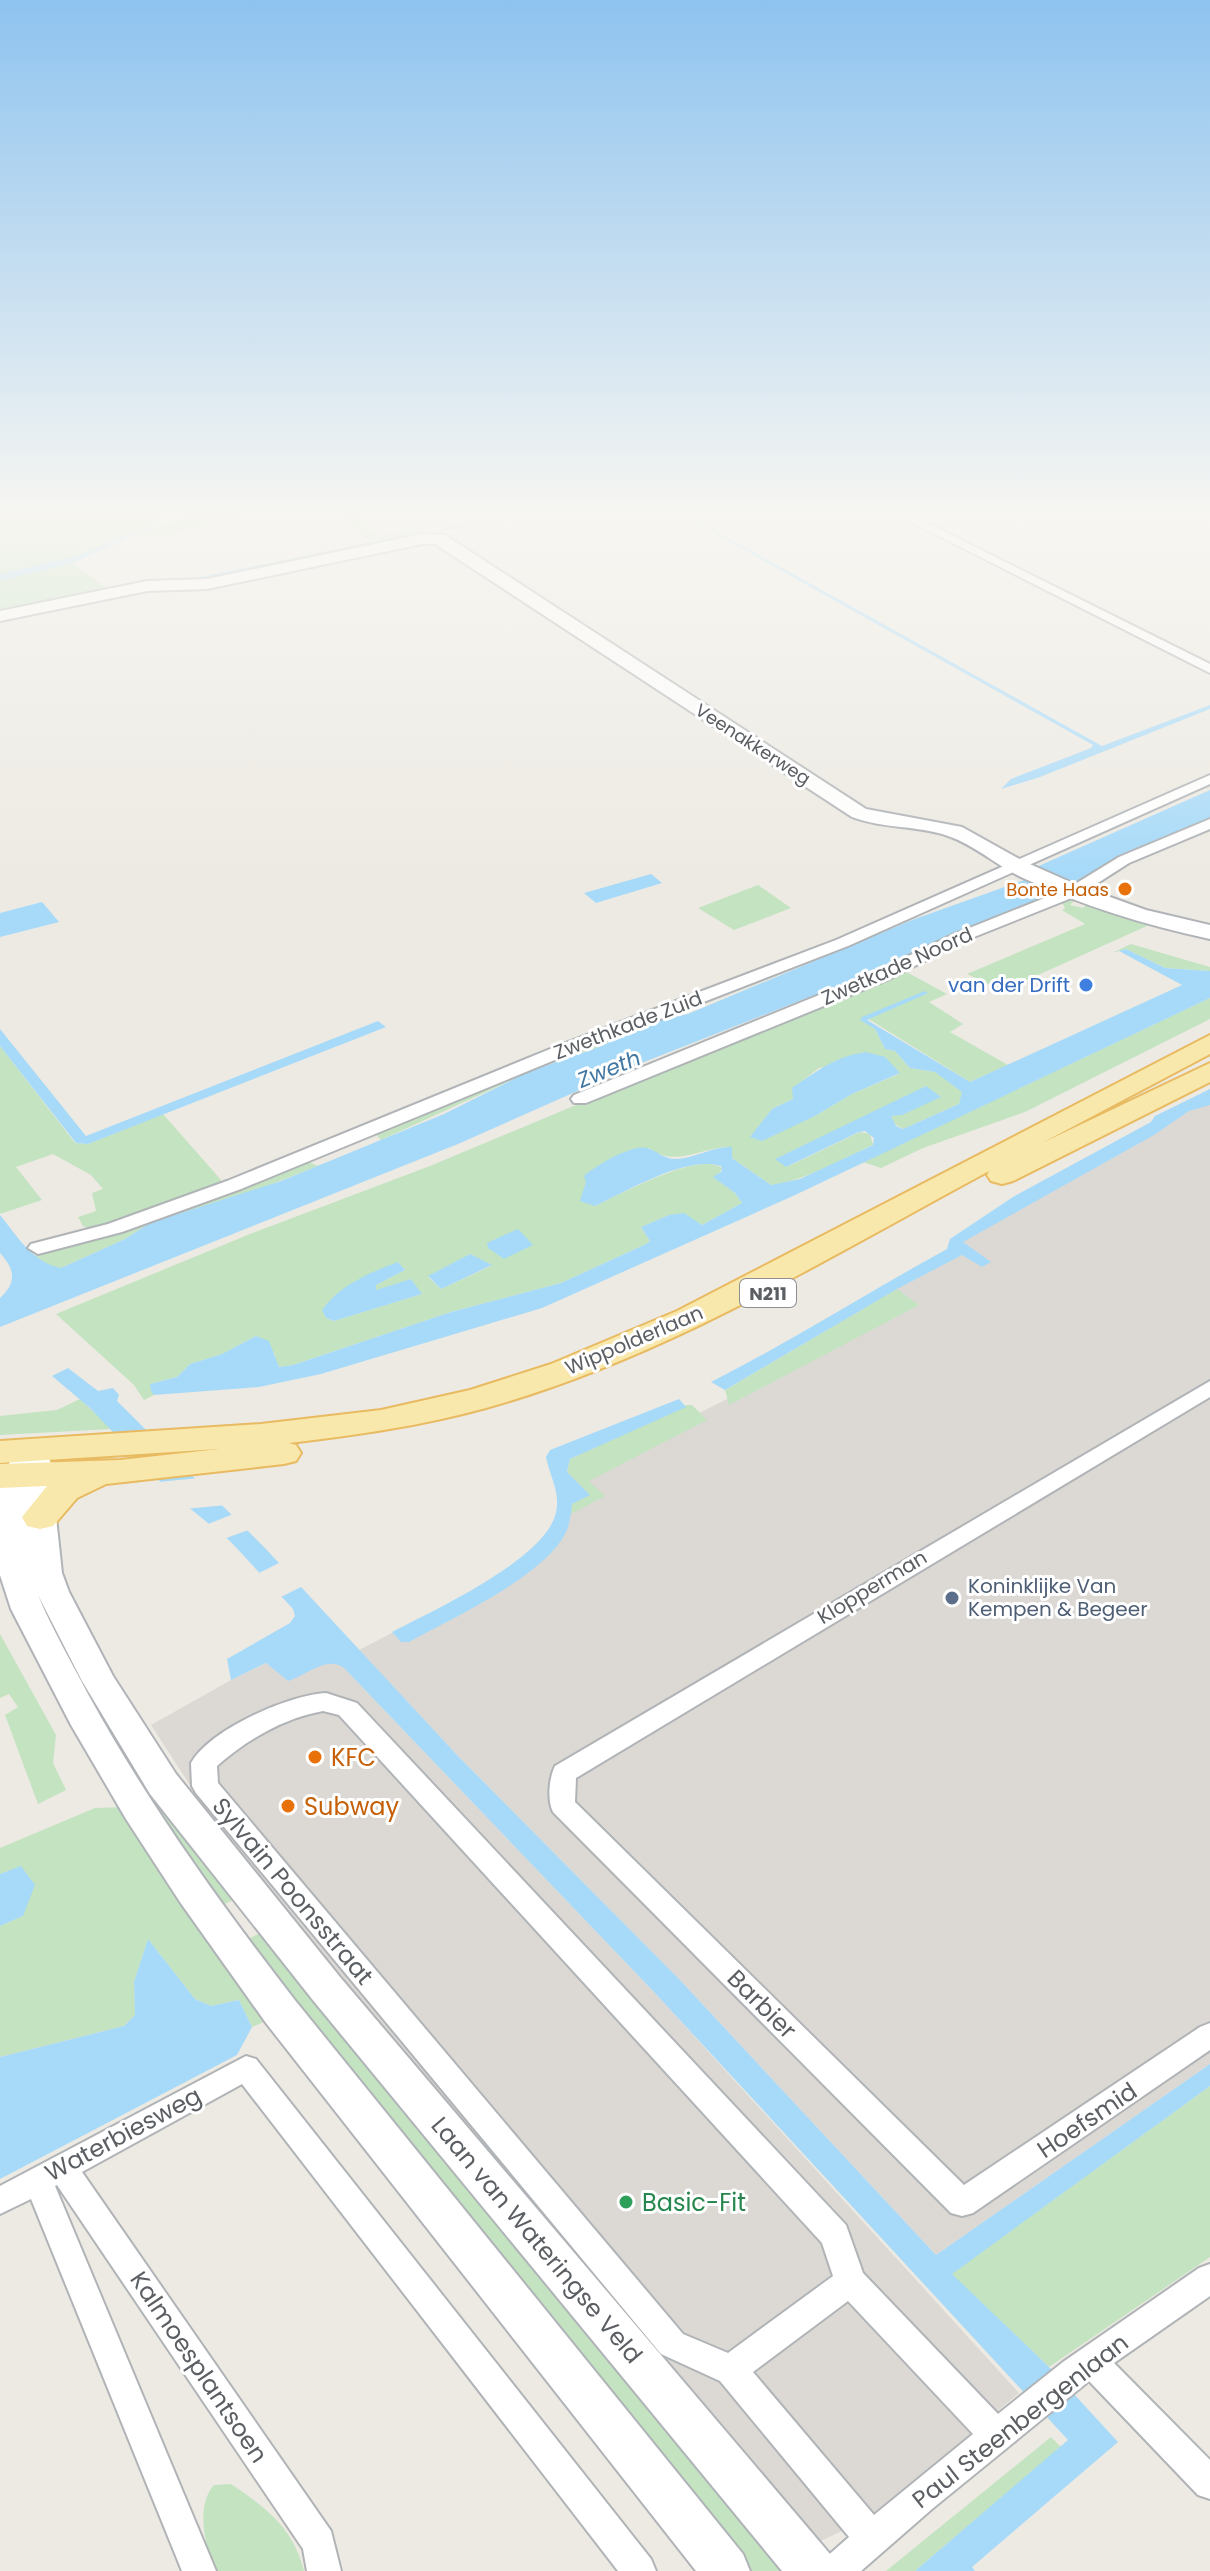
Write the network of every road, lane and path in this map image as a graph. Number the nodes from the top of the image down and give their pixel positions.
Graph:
1 (582, 632) edge
2 (1136, 632) edge
3 (1210, 669) edge
4 (1210, 779) edge
5 (1210, 824) edge
6 (1020, 868) junction
7 (1070, 890) junction
8 (1210, 932) edge
9 (1210, 1043) edge
10 (1210, 1071) edge
11 (580, 1099) dead end
12 (38, 1248) dead end
13 (1205, 1398) edge
14 (206, 1451) junction
15 (108, 1460) junction
16 (18, 1466) edge
17 (40, 1517) junction
18 (562, 1805) joint
19 (260, 1909) junction
20 (219, 1932) junction
21 (1210, 2035) edge
22 (50, 2174) junction
23 (0, 2201) edge
24 (962, 2203) joint
25 (1210, 2278) edge
26 (850, 2281) junction
27 (1084, 2367) junction
28 (731, 2370) junction
29 (996, 2435) junction
30 (1210, 2483) edge
31 (871, 2538) junction
32 (199, 2571) edge
33 (324, 2571) edge
34 (639, 2571) edge
35 (726, 2571) edge
36 (813, 2571) edge
37 (836, 2571) edge

1 - 6 street, Veenakkerweg
2 - 3 street
4 - 6 street, Zwethkade Zuid
5 - 7 street, Zwetkade Noord
6 - 7 street, Veenakkerweg
6 - 12 street, Zwethkade Zuid
7 - 8 street, Veenakkerweg
7 - 11 street, Zwetkade Noord
9 - 14 main road, Wippolderlaan / N211
10 - 14 main road, Wippolderlaan / N211
13 - 18 street, Klopperman
14 - 15 main road, Wippolderlaan / N211
15 - 16 main road, Wippolderlaan / N211
15 - 17 main road
16 - 17 street, Laan van Wateringse Veld
16 - 20 street
17 - 19 street, Laan van Wateringse Veld
18 - 24 street, Barbier
19 - 20 street
19 - 36 street, Laan van Wateringse Veld
20 - 35 street
21 - 24 street, Hoefsmid
22 - 23 street, Waterbiesweg
22 - 32 street
22 - 33 street, Kalmoesplantsoen
22 - 34 street, Waterbiesweg
25 - 27 street, Paul Steenbergenlaan
26 - 28 street
26 - 28 street, Sylvain Poonsstraat
26 - 29 street, Sylvain Poonsstraat
27 - 29 street, Paul Steenbergenlaan
27 - 30 street
28 - 31 street, Sylvain Poonsstraat
29 - 31 street, Paul Steenbergenlaan
31 - 37 street, Paul Steenbergenlaan

